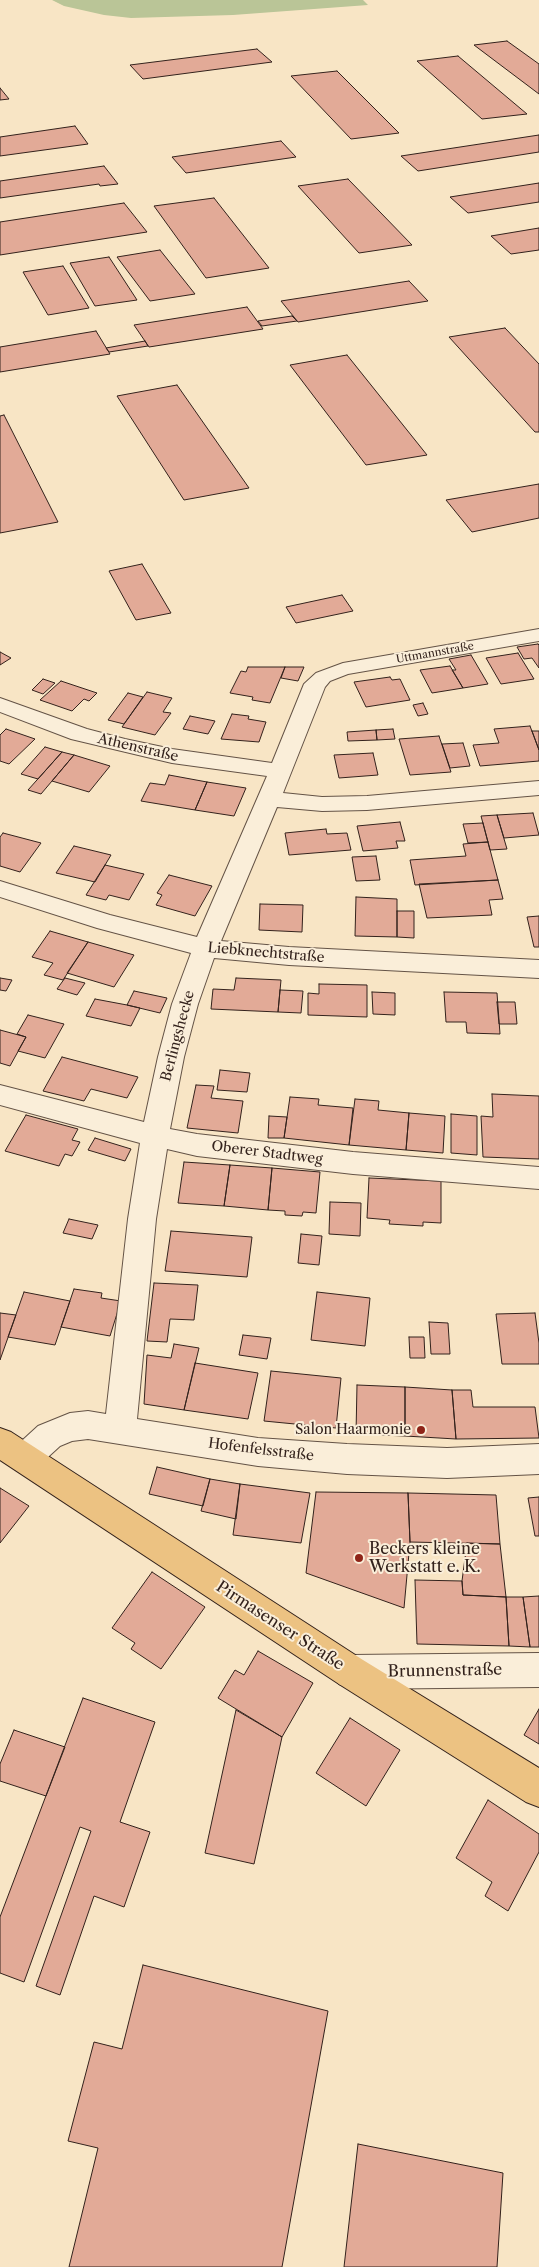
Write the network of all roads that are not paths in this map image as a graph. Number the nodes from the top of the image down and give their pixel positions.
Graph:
1 (539, 635) edge
2 (331, 673) joint
3 (0, 705) edge
4 (281, 771) junction
5 (539, 788) edge
6 (269, 799) junction
7 (0, 889) edge
8 (206, 948) junction
9 (539, 969) edge
10 (0, 1095) edge
11 (155, 1136) junction
12 (539, 1178) edge
13 (120, 1429) junction
14 (12, 1450) edge
15 (539, 1459) edge
16 (539, 1670) edge
17 (351, 1672) junction
18 (539, 1788) edge

1 - 2 street, Uttmannstraße
2 - 4 street, Berlingshecke
3 - 4 street, Athenstraße
4 - 6 street, Berlingshecke
5 - 6 street
6 - 8 street, Berlingshecke
7 - 8 street, Liebknechtstraße
8 - 9 street, Liebknechtstraße
8 - 11 street, Berlingshecke
10 - 11 street, Oberer Stadtweg
11 - 12 street, Oberer Stadtweg
11 - 13 street, Berlingshecke
13 - 14 street, Hofenfelsstraße
13 - 15 street, Hofenfelsstraße
14 - 17 main road, Pirmasenser Straße
16 - 17 street, Brunnenstraße
17 - 18 main road, Pirmasenser Straße

